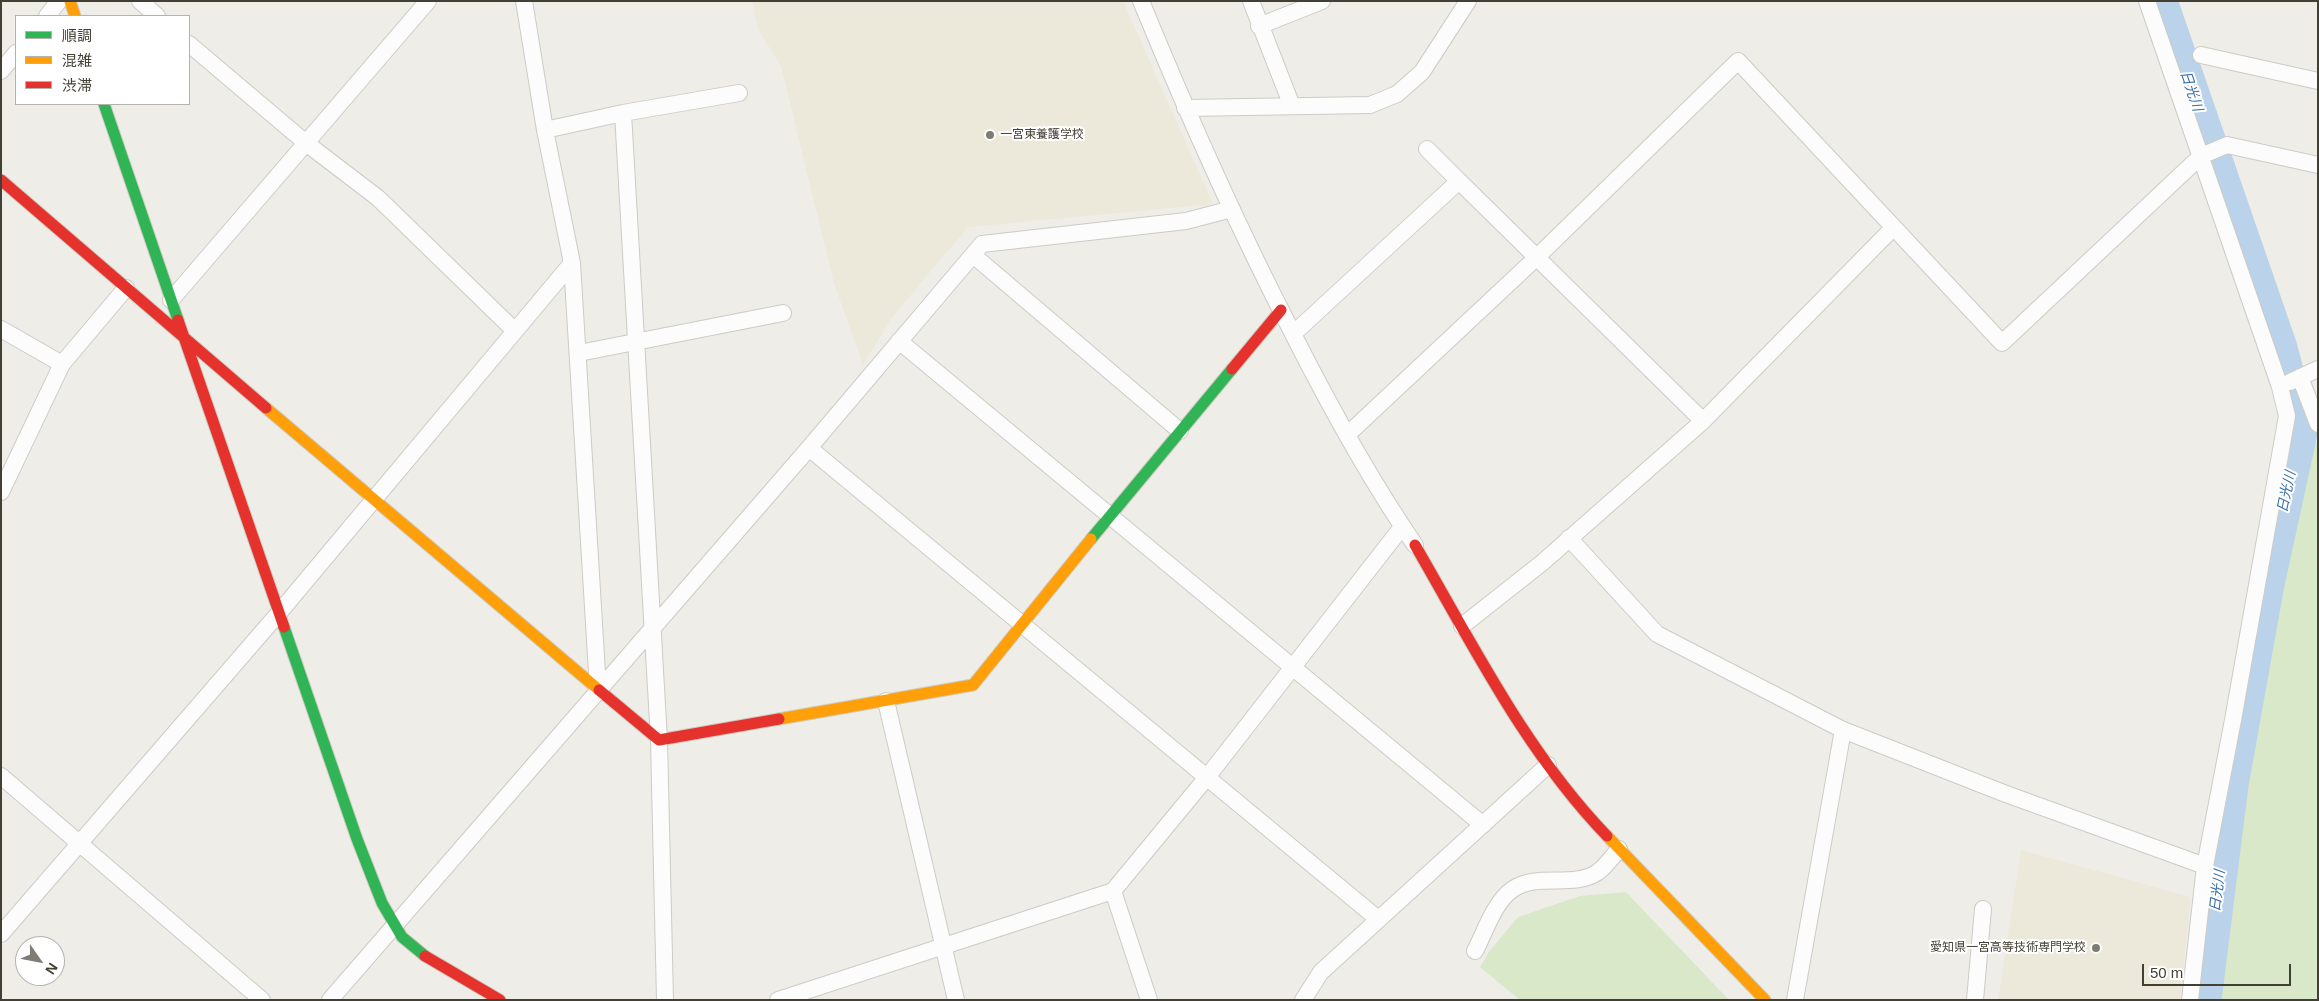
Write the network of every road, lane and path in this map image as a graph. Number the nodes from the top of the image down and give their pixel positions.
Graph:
1 (59, 1) edge
2 (70, 1) edge
3 (140, 1) edge
4 (428, 1) edge
5 (524, 1) edge
6 (1141, 1) edge
7 (1251, 1) edge
8 (1322, 1) edge
9 (1468, 1) edge
10 (2147, 1) edge
11 (48, 15) edge
12 (75, 15) edge
13 (156, 15) edge
14 (1259, 26) junction
15 (190, 45) edge
16 (15, 54) edge
17 (2200, 55) dead end
18 (1, 71) edge
19 (2318, 81) edge
20 (739, 93) dead end
21 (104, 105) edge
22 (1292, 106) junction
23 (1185, 108) junction
24 (623, 113) junction
25 (546, 130) junction
26 (306, 143) junction
27 (1427, 149) dead end
28 (2202, 156) junction
29 (2318, 165) edge
30 (1, 180) edge
31 (1459, 181) junction
32 (1232, 209) junction
33 (1894, 228) junction
34 (973, 255) junction
35 (1536, 258) junction
36 (572, 262) junction
37 (126, 288) junction
38 (170, 300) junction
39 (1280, 310) junction
40 (783, 314) dead end
41 (1, 329) edge
42 (515, 331) junction
43 (1293, 334) junction
44 (183, 337) junction
45 (638, 341) junction
46 (899, 341) junction
47 (579, 353) junction
48 (62, 364) junction
49 (2318, 369) edge
50 (2300, 377) junction
51 (2280, 387) junction
52 (1703, 421) junction
53 (2318, 424) edge
54 (1180, 431) junction
55 (1347, 435) junction
56 (809, 448) junction
57 (1, 492) edge
58 (372, 499) junction
59 (1109, 516) junction
60 (1402, 527) junction
61 (1568, 538) junction
62 (1415, 545) joint
63 (278, 614) junction
64 (1021, 623) junction
65 (653, 626) junction
66 (1462, 626) junction
67 (1292, 669) junction
68 (598, 689) junction
69 (886, 701) junction
70 (1843, 730) junction
71 (660, 740) junction
72 (1548, 765) junction
73 (1, 776) edge
74 (1208, 776) junction
75 (1483, 825) junction
76 (80, 845) junction
77 (1619, 849) junction
78 (2204, 866) junction
79 (1113, 891) junction
80 (1983, 909) dead end
81 (1378, 920) junction
82 (394, 924) junction
83 (1, 934) edge
84 (942, 946) junction
85 (1474, 951) dead end
86 (262, 1000) edge
87 (330, 1000) edge
88 (500, 1000) edge
89 (665, 1000) edge
90 (778, 1000) edge
91 (956, 1000) edge
92 (1149, 1000) edge
93 (1303, 1000) edge
94 (1765, 1000) edge
95 (1795, 1000) edge
96 (1975, 1000) edge
97 (2190, 1000) edge

1 - 11 street
2 - 12 street
3 - 13 street
4 - 26 street
5 - 25 street
6 - 23 street
7 - 14 street
8 - 14 street
9 - 22 street
10 - 28 street
14 - 22 street
15 - 26 street
16 - 18 street
17 - 19 street
20 - 24 street
21 - 38 street
22 - 23 street
23 - 32 street
24 - 25 street
24 - 45 street
25 - 36 street
26 - 38 street
26 - 42 street
27 - 31 street
28 - 29 street
28 - 33 street
28 - 51 street
30 - 37 street
31 - 35 street
31 - 43 street
32 - 34 street
32 - 39 street
33 - 35 street
33 - 52 street
34 - 46 street
34 - 54 street
35 - 52 street
35 - 55 street
36 - 42 street
36 - 47 street
37 - 44 street
37 - 48 street
38 - 44 street
39 - 43 street
39 - 54 street
40 - 45 street
41 - 48 street
42 - 58 street
43 - 55 street
44 - 58 street
44 - 63 street
45 - 47 street
45 - 65 street
46 - 56 street
46 - 59 street
47 - 68 street
48 - 57 street
49 - 50 street
50 - 51 street
50 - 53 street
51 - 78 street
52 - 61 street
54 - 59 street
55 - 60 street
56 - 64 street
56 - 65 street
58 - 63 street
58 - 68 street
59 - 64 street
59 - 67 street
60 - 62 street
60 - 67 street
61 - 66 street
61 - 70 street
62 - 66 street
63 - 76 street
63 - 82 street
64 - 69 street
64 - 74 street
65 - 68 street
65 - 71 street
66 - 72 street
67 - 74 street
67 - 75 street
68 - 71 street
68 - 82 street
69 - 71 street
69 - 84 street
70 - 78 street
70 - 95 street
71 - 89 street
72 - 75 street
72 - 77 street
73 - 76 street
74 - 79 street
74 - 81 street
75 - 81 street
76 - 83 street
76 - 86 street
77 - 85 street
77 - 94 street
78 - 97 street
79 - 84 street
79 - 92 street
80 - 96 street
81 - 93 street
82 - 87 street
82 - 88 street
84 - 90 street
84 - 91 street

